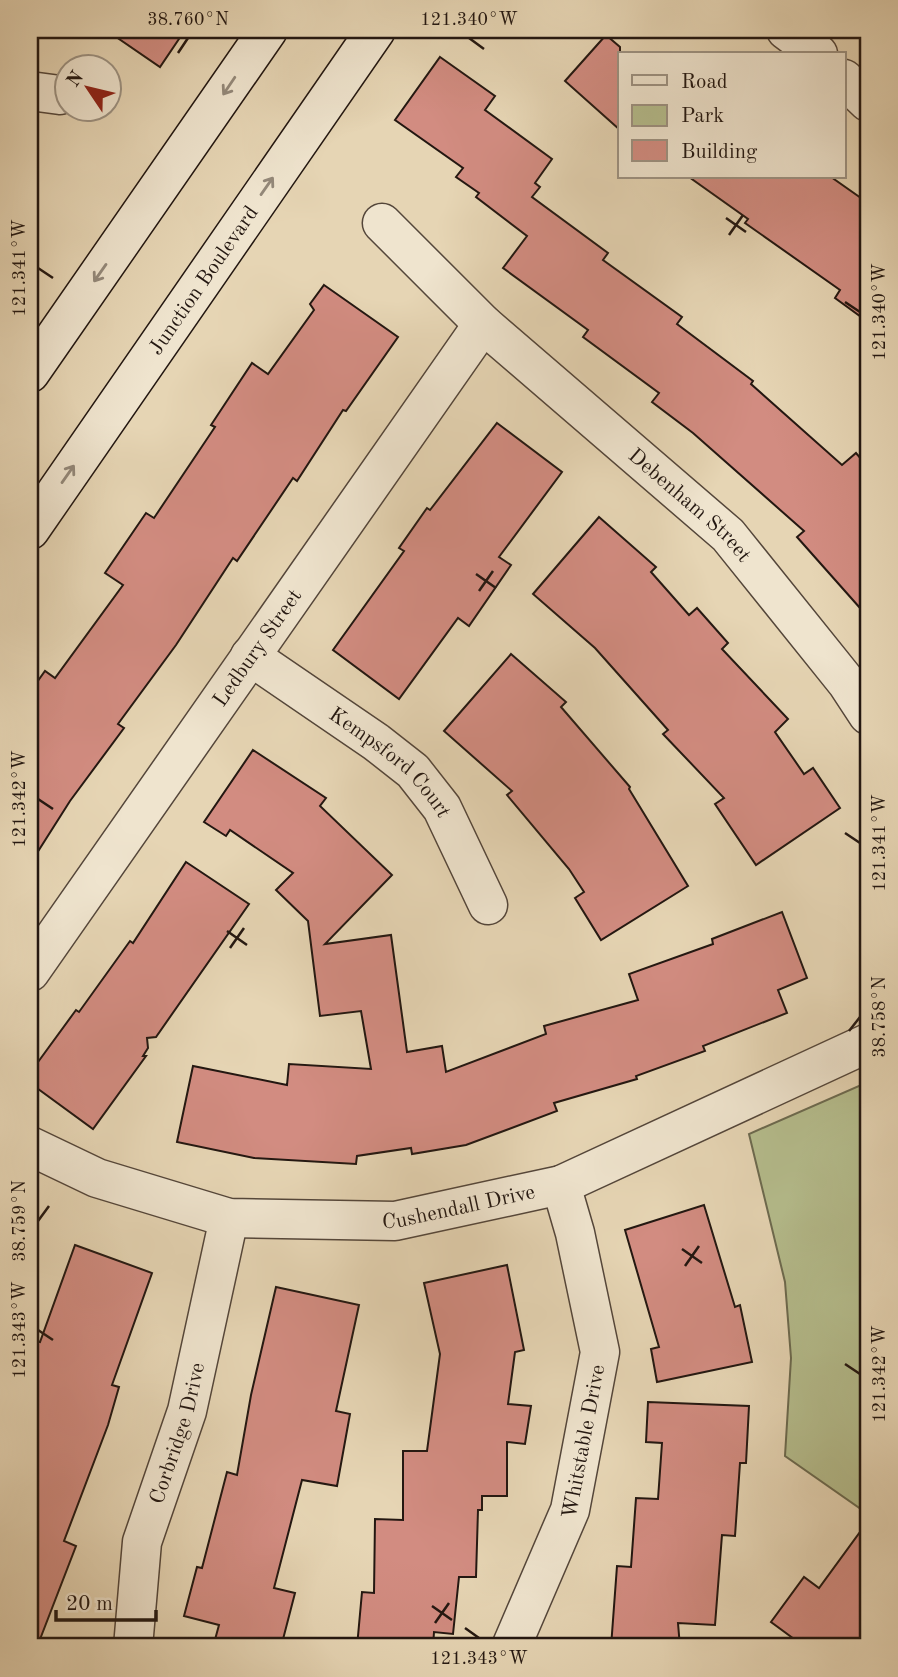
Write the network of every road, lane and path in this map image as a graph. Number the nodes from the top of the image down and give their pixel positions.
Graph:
1 (268, 30) edge
2 (376, 30) edge
3 (786, 30) edge
4 (815, 52) edge
5 (846, 81) edge
6 (868, 102) edge
7 (382, 223) dead end
8 (483, 324) junction
9 (30, 373) edge
10 (30, 530) edge
11 (250, 656) junction
12 (868, 715) edge
13 (488, 905) dead end
14 (30, 972) edge
15 (868, 1043) edge
16 (30, 1146) edge
17 (561, 1185) junction
18 (229, 1218) junction
19 (133, 1647) edge
20 (510, 1647) edge

1 -> 9 street
10 -> 2 street, Junction Boulevard
3 - 4 street
5 - 6 street
7 - 8 street, Debenham Street
8 - 11 street, Ledbury Street
8 - 12 street, Debenham Street
11 - 13 street, Kempsford Court
11 - 14 street, Ledbury Street
15 - 17 street, Cushendall Drive
16 - 18 street, Cushendall Drive
17 - 18 street, Cushendall Drive
17 - 20 street, Whitstable Drive
18 - 19 street, Corbridge Drive

